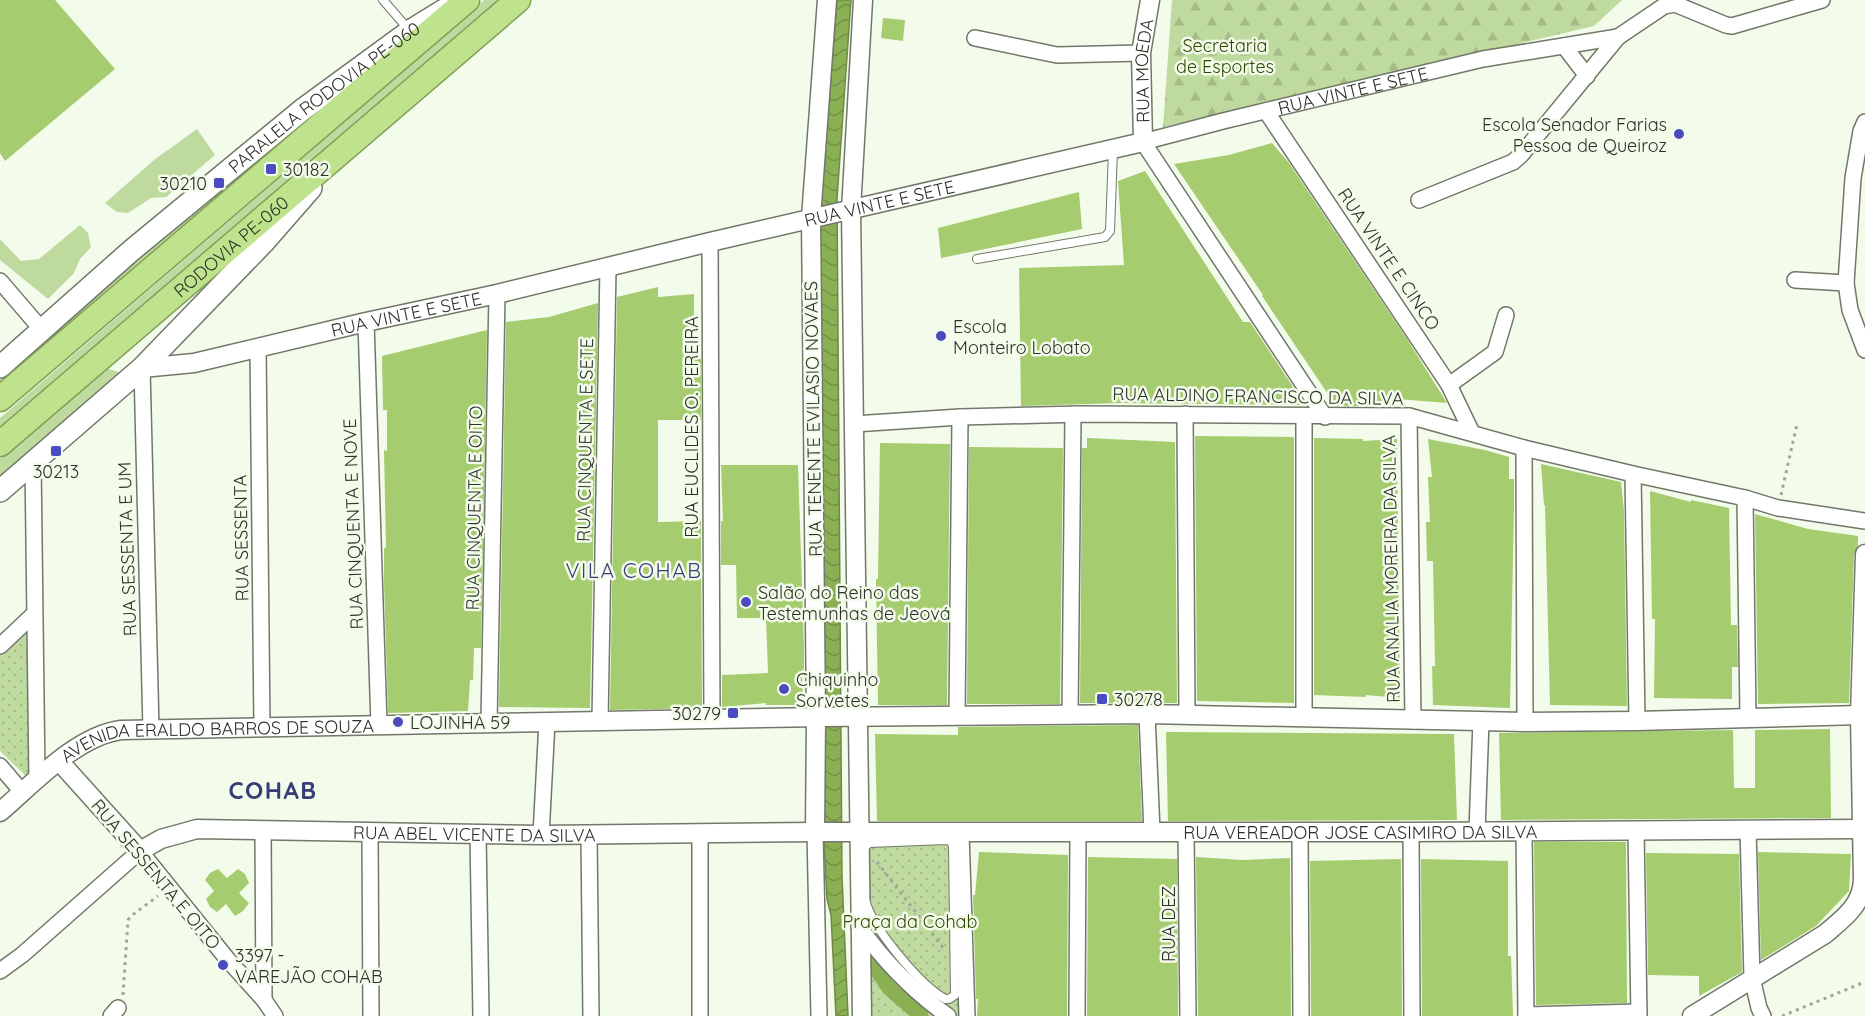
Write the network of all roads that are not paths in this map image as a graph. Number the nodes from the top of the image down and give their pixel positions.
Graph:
1 (383, 0) edge
2 (463, 0) edge
3 (468, 0) edge
4 (518, 0) edge
5 (827, 0) edge
6 (863, 0) edge
7 (1150, 0) edge
8 (1822, 0) edge
9 (410, 31) junction
10 (1618, 37) junction
11 (975, 38) dead end
12 (1564, 46) junction
13 (1141, 53) junction
14 (1587, 75) junction
15 (1266, 111) junction
16 (1865, 122) edge
17 (1143, 142) junction
18 (1113, 150) junction
19 (344, 151) junction
20 (1419, 200) dead end
21 (845, 211) junction
22 (814, 218) junction
23 (710, 242) junction
24 (977, 259) dead end
25 (608, 267) junction
26 (1795, 280) dead end
27 (0, 281) edge
28 (1846, 283) junction
29 (497, 294) junction
30 (1506, 315) dead end
31 (366, 322) junction
32 (42, 330) junction
33 (258, 348) junction
34 (1865, 350) edge
35 (0, 367) edge
36 (142, 368) junction
37 (1449, 385) junction
38 (0, 399) edge
39 (1073, 414) junction
40 (1185, 414) junction
41 (1304, 416) junction
42 (1409, 416) junction
43 (960, 417) junction
44 (1325, 417) junction
45 (854, 424) junction
46 (1472, 433) junction
47 (0, 444) edge
48 (1524, 448) junction
49 (33, 461) junction
50 (1633, 474) junction
51 (0, 491) edge
52 (1745, 498) junction
53 (1865, 521) edge
54 (1865, 554) edge
55 (34, 614) junction
56 (0, 646) edge
57 (1863, 690) edge
58 (1147, 714) junction
59 (1187, 714) junction
60 (1860, 715) junction
61 (957, 716) junction
62 (1070, 716) junction
63 (850, 717) junction
64 (1748, 717) junction
65 (818, 718) junction
66 (1304, 718) junction
67 (712, 719) junction
68 (600, 721) junction
69 (1413, 721) junction
70 (1481, 721) junction
71 (547, 722) junction
72 (1525, 722) junction
73 (1636, 722) junction
74 (489, 723) junction
75 (380, 725) junction
76 (262, 727) junction
77 (151, 729) junction
78 (59, 762) junction
79 (0, 766) edge
80 (37, 780) junction
81 (23, 793) junction
82 (0, 812) edge
83 (1748, 829) junction
84 (1862, 829) junction
85 (1636, 830) junction
86 (263, 831) junction
87 (1300, 831) junction
88 (1477, 831) junction
89 (1524, 831) junction
90 (818, 832) junction
91 (1078, 832) junction
92 (1152, 832) junction
93 (1186, 832) junction
94 (1411, 832) junction
95 (370, 833) junction
96 (700, 833) junction
97 (961, 833) junction
98 (478, 834) junction
99 (589, 834) junction
100 (541, 835) junction
101 (855, 837) junction
102 (140, 851) junction
103 (1862, 890) edge
104 (859, 926) junction
105 (0, 971) edge
106 (1752, 978) junction
107 (264, 1000) junction
108 (1760, 1013) edge
109 (1638, 1014) edge
110 (275, 1016) edge
111 (370, 1016) edge
112 (481, 1016) edge
113 (591, 1016) edge
114 (700, 1016) edge
115 (819, 1016) edge
116 (862, 1016) edge
117 (948, 1016) edge
118 (967, 1016) edge
119 (1077, 1016) edge
120 (1188, 1016) edge
121 (1301, 1016) edge
122 (1412, 1016) edge
123 (1526, 1016) edge
124 (1692, 1016) edge

1 - 9 lane
2 - 9 main road, PARALELA RODOVIA PE-060
3 - 38 highway, RODOVIA PE-060
4 - 19 highway, RODOVIA PE-060
5 - 22 street, RUA TENENTE EVILASIO NOVAES
6 - 21 street
7 - 13 street, RUA MOEDA
8 - 10 street
9 - 32 main road, PARALELA RODOVIA PE-060
10 - 12 street, RUA VINTE E SETE
10 - 14 street
11 - 13 street
12 - 14 street
12 - 15 street, RUA VINTE E SETE
13 - 17 street, RUA MOEDA
14 - 20 street
15 - 17 street, RUA VINTE E SETE
15 - 37 street, RUA VINTE E CINCO
16 - 28 street
17 - 18 street, RUA VINTE E SETE
17 - 44 street
18 - 21 street, RUA VINTE E SETE
18 - 24 lane
19 - 36 main road
19 - 47 highway, RODOVIA PE-060
21 - 22 street, RUA VINTE E SETE
21 - 45 street
22 - 23 street, RUA VINTE E SETE
22 - 65 street, RUA TENENTE EVILASIO NOVAES
23 - 25 street, RUA VINTE E SETE
23 - 67 street, RUA EUCLIDES O. PEREIRA
25 - 29 street, RUA VINTE E SETE
25 - 68 street, RUA CINQUENTA E SETE
26 - 28 street
27 - 32 street
28 - 34 street
29 - 31 street, RUA VINTE E SETE
29 - 74 street, RUA CINQUENTA E OITO
30 - 37 street
31 - 33 street, RUA VINTE E SETE
31 - 75 street, RUA CINQUENTA E NOVE
32 - 35 main road, PARALELA RODOVIA PE-060
33 - 36 street, RUA VINTE E SETE
33 - 76 street, RUA SESSENTA
36 - 49 main road
36 - 77 street, RUA SESSENTA E UM
37 - 46 street, RUA VINTE E CINCO
39 - 40 street, RUA ALDINO FRANCISCO DA SILVA
39 - 43 street, RUA ALDINO FRANCISCO DA SILVA
39 - 62 street
40 - 41 street, RUA ALDINO FRANCISCO DA SILVA
40 - 59 street
41 - 44 street, RUA ALDINO FRANCISCO DA SILVA
41 - 66 street
42 - 44 street, RUA ALDINO FRANCISCO DA SILVA
42 - 46 street, RUA ALDINO FRANCISCO DA SILVA
42 - 69 street, RUA ANALIA MOREIRA DA SILVA
43 - 45 street, RUA ALDINO FRANCISCO DA SILVA
43 - 61 street
45 - 63 street
46 - 48 street, RUA ALDINO FRANCISCO DA SILVA
48 - 50 street, RUA ALDINO FRANCISCO DA SILVA
48 - 72 street
49 - 51 main road
49 - 55 street
50 - 52 street, RUA ALDINO FRANCISCO DA SILVA
50 - 73 street
52 - 53 street, RUA ALDINO FRANCISCO DA SILVA
52 - 64 street
54 - 57 street
55 - 56 street
55 - 80 street
57 - 60 street
58 - 59 street
58 - 62 street
58 - 92 street
59 - 66 street
60 - 64 street
60 - 84 street
61 - 62 street, AVENIDA ERALDO BARROS DE SOUZA
61 - 63 street, AVENIDA ERALDO BARROS DE SOUZA
63 - 65 street, AVENIDA ERALDO BARROS DE SOUZA
63 - 101 street
64 - 73 street
65 - 67 street, AVENIDA ERALDO BARROS DE SOUZA
65 - 90 street, RUA TENENTE EVILASIO NOVAES
66 - 69 street
67 - 68 street, AVENIDA ERALDO BARROS DE SOUZA
68 - 71 street, AVENIDA ERALDO BARROS DE SOUZA
69 - 70 street
70 - 72 street
70 - 88 street
71 - 74 street, AVENIDA ERALDO BARROS DE SOUZA
71 - 100 street
72 - 73 street
74 - 75 street, AVENIDA ERALDO BARROS DE SOUZA
75 - 76 street, AVENIDA ERALDO BARROS DE SOUZA
76 - 77 street, AVENIDA ERALDO BARROS DE SOUZA
77 - 78 street, AVENIDA ERALDO BARROS DE SOUZA
78 - 80 street, AVENIDA ERALDO BARROS DE SOUZA
78 - 102 street, RUA SESSENTA E OITO
79 - 81 street
80 - 81 street, AVENIDA ERALDO BARROS DE SOUZA
81 - 82 street, AVENIDA ERALDO BARROS DE SOUZA
83 - 84 street, RUA VEREADOR JOSE CASIMIRO DA SILVA
83 - 85 street, RUA VEREADOR JOSE CASIMIRO DA SILVA
83 - 106 street
84 - 103 street
85 - 89 street, RUA VEREADOR JOSE CASIMIRO DA SILVA
85 - 109 street
86 - 95 street, RUA ABEL VICENTE DA SILVA
86 - 102 street, RUA ABEL VICENTE DA SILVA
86 - 107 street
87 - 93 street, RUA VEREADOR JOSE CASIMIRO DA SILVA
87 - 94 street, RUA VEREADOR JOSE CASIMIRO DA SILVA
87 - 121 street
88 - 89 street, RUA VEREADOR JOSE CASIMIRO DA SILVA
88 - 94 street, RUA VEREADOR JOSE CASIMIRO DA SILVA
89 - 123 street
90 - 96 street, RUA ABEL VICENTE DA SILVA
90 - 101 street, RUA VEREADOR JOSE CASIMIRO DA SILVA
90 - 115 street, RUA TENENTE EVILASIO NOVAES
91 - 92 street, RUA VEREADOR JOSE CASIMIRO DA SILVA
91 - 97 street, RUA VEREADOR JOSE CASIMIRO DA SILVA
91 - 119 street
92 - 93 street, RUA VEREADOR JOSE CASIMIRO DA SILVA
93 - 120 street, RUA DEZ
94 - 122 street
95 - 98 street, RUA ABEL VICENTE DA SILVA
95 - 111 street
96 - 99 street, RUA ABEL VICENTE DA SILVA
96 - 114 street
97 - 101 street, RUA VEREADOR JOSE CASIMIRO DA SILVA
97 - 118 street
98 - 100 street, RUA ABEL VICENTE DA SILVA
98 - 112 street
99 - 100 street, RUA ABEL VICENTE DA SILVA
99 - 113 street
101 - 101 lane
101 - 104 street
102 - 105 street
102 - 107 street, RUA SESSENTA E OITO
103 - 106 street
104 - 116 street
104 - 117 street
106 - 108 street
106 - 124 street
107 - 110 street, RUA SESSENTA E OITO
109 - 123 street

